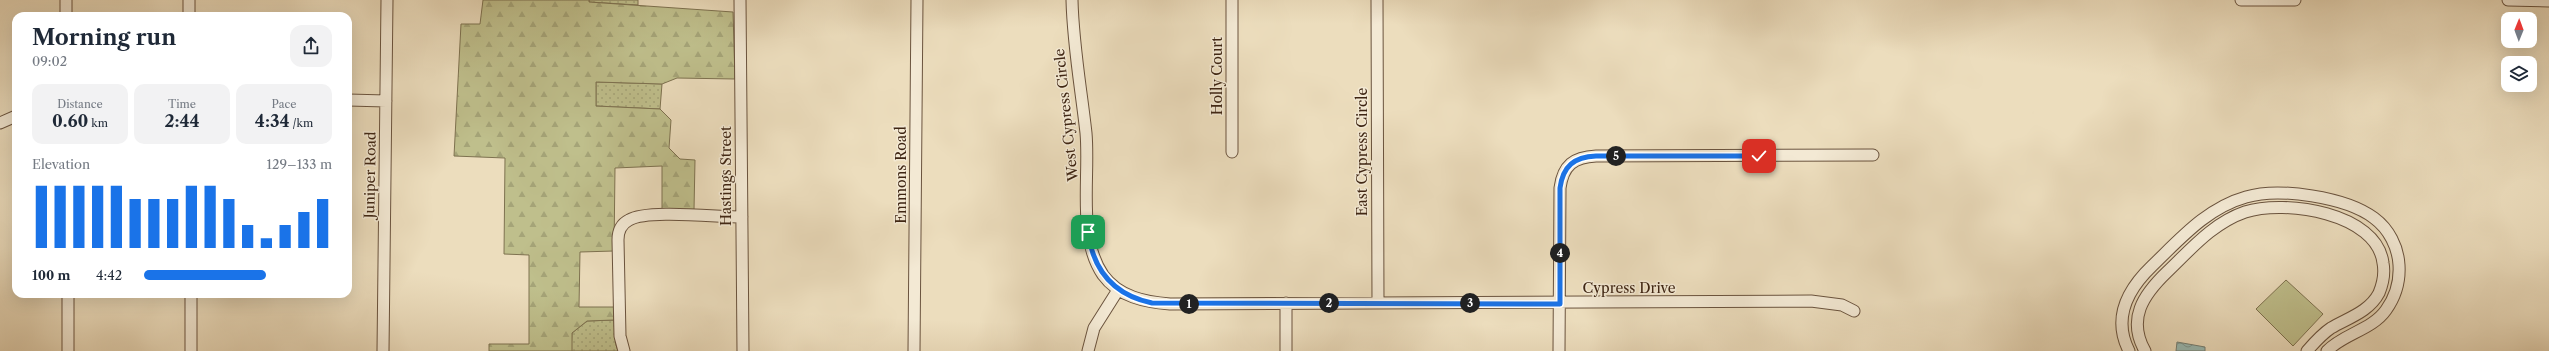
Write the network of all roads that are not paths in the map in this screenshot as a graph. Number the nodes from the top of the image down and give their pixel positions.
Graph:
1 (66, 0) edge
2 (189, 0) edge
3 (387, 0) edge
4 (740, 0) edge
5 (917, 0) edge
6 (1072, 0) edge
7 (1232, 0) edge
8 (1377, 0) edge
9 (2241, 0) edge
10 (2294, 0) edge
11 (2508, 0) edge
12 (2549, 1) edge
13 (66, 12) edge
14 (189, 12) edge
15 (352, 100) edge
16 (386, 101) junction
17 (12, 118) edge
18 (0, 123) edge
19 (1232, 152) dead end
20 (1873, 155) dead end
21 (742, 217) junction
22 (1118, 290) junction
23 (68, 298) edge
24 (191, 298) edge
25 (1286, 303) junction
26 (1378, 303) junction
27 (1560, 304) junction
28 (1854, 311) dead end
29 (68, 351) edge
30 (191, 351) edge
31 (383, 351) edge
32 (624, 351) edge
33 (743, 351) edge
34 (914, 351) edge
35 (1088, 351) edge
36 (1286, 351) edge
37 (1559, 351) edge
38 (2129, 351) edge
39 (2145, 351) edge
40 (2307, 351) edge
41 (2327, 351) edge

1 - 13 street
2 - 14 street
3 - 16 street, Juniper Road
4 - 21 street, Hastings Street
5 - 34 street, Emmons Road
6 - 22 street, West Cypress Circle
7 - 19 street, Holly Court
8 - 26 street, East Cypress Circle
9 - 10 street
11 - 12 street
15 - 16 street
16 - 31 street, Juniper Road
17 - 18 street
20 - 27 street
21 - 32 street
21 - 33 street, Hastings Street
22 - 25 street, Cypress Drive
22 - 35 street
23 - 29 street
24 - 30 street
25 - 26 street, Cypress Drive
25 - 36 street
26 - 27 street, Cypress Drive
27 - 28 street, Cypress Drive
27 - 37 street
38 - 41 street
39 - 40 street

